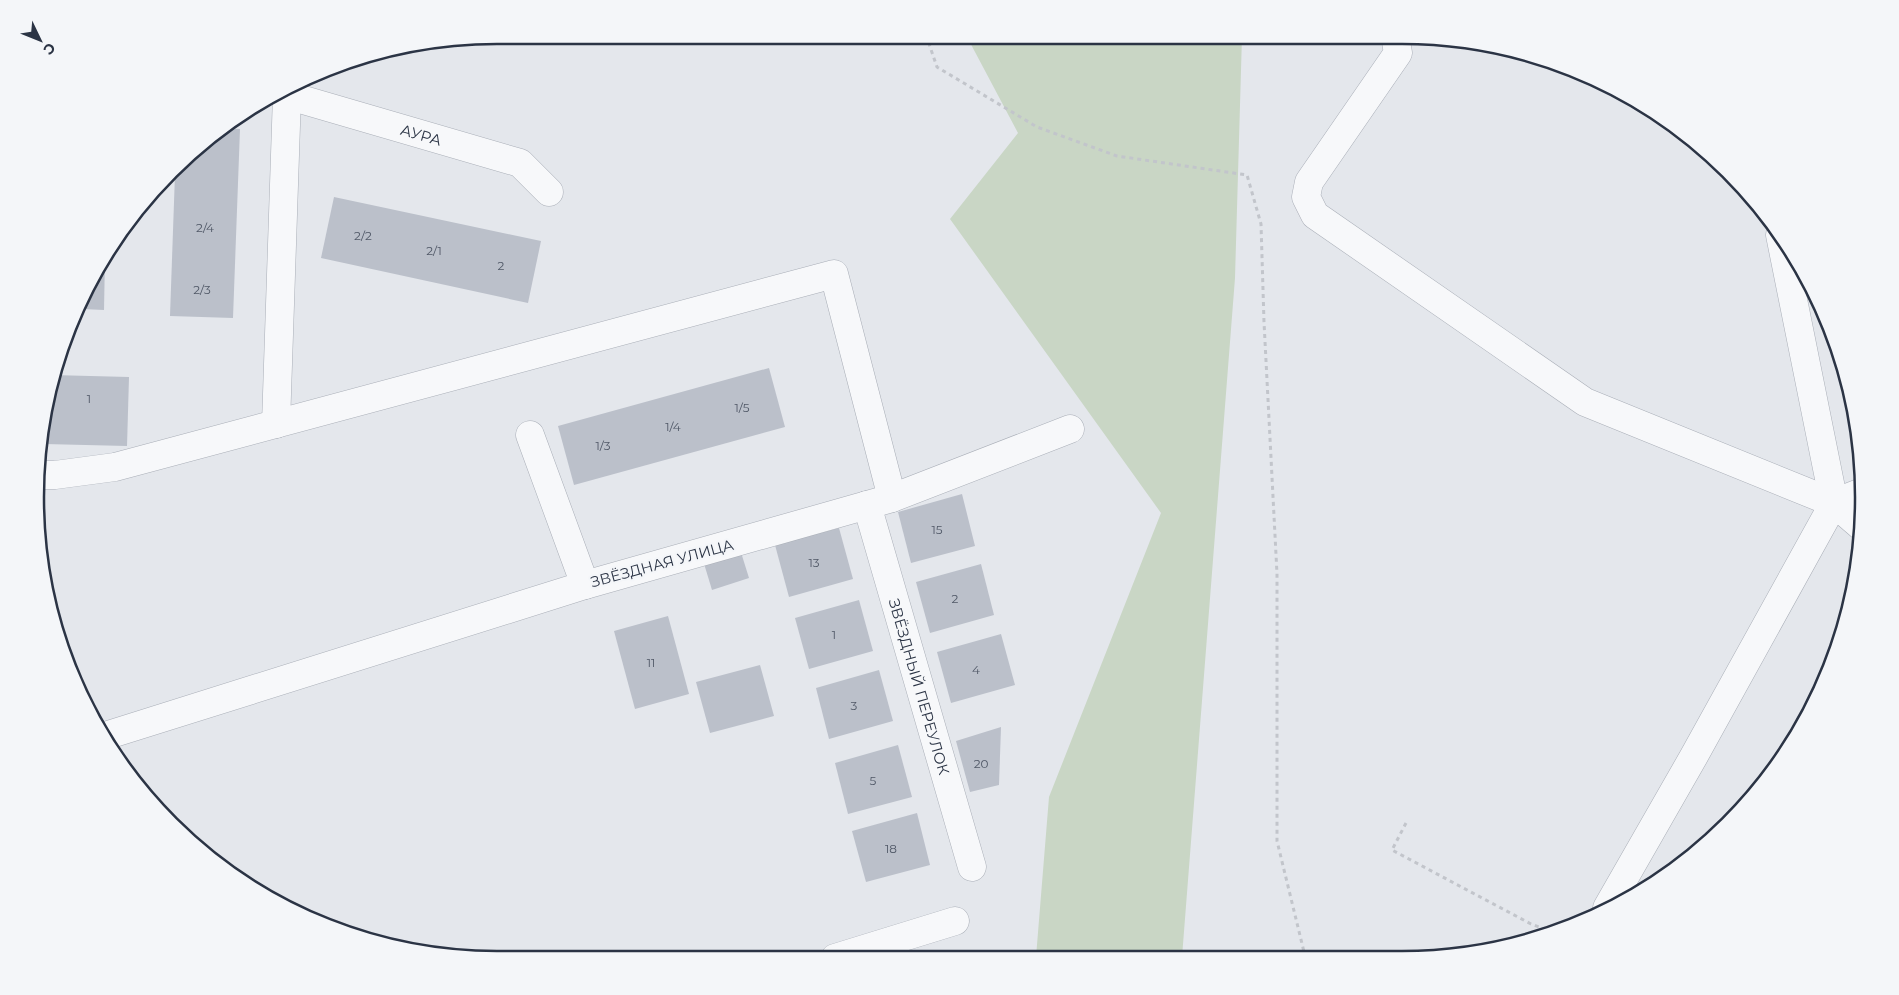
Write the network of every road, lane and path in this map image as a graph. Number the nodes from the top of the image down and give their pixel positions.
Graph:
1 (929, 44) edge
2 (1399, 44) edge
3 (288, 96) edge
4 (285, 97) edge
5 (549, 192) dead end
6 (1784, 253) edge
7 (276, 424) junction
8 (1070, 429) dead end
9 (530, 435) dead end
10 (45, 475) edge
11 (882, 493) junction
12 (1855, 495) edge
13 (1834, 503) junction
14 (1854, 520) edge
15 (585, 585) junction
16 (111, 734) edge
17 (1406, 823) dead end
18 (972, 867) dead end
19 (1613, 898) edge
20 (955, 921) dead end
21 (1543, 928) edge
22 (858, 951) edge
23 (1304, 951) edge

1 - 23 path
2 - 13 street
3 - 5 street, АУРА
4 - 7 street
6 - 13 street
7 - 10 street
7 - 11 street, ЗВЁЗДНЫЙ ПЕРЕУЛОК
8 - 11 street, ЗВЁЗДНАЯ УЛИЦА
9 - 15 street, ЗВЁЗДНАЯ УЛИЦА
11 - 15 street, ЗВЁЗДНАЯ УЛИЦА
11 - 18 street, ЗВЁЗДНЫЙ ПЕРЕУЛОК
12 - 13 street
13 - 14 street
13 - 19 street
15 - 16 street
17 - 21 path
20 - 22 street

